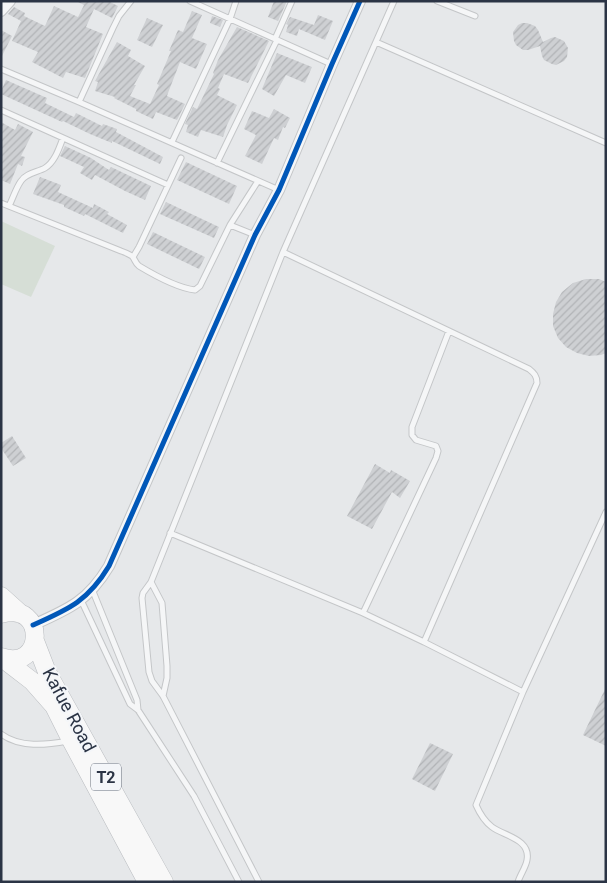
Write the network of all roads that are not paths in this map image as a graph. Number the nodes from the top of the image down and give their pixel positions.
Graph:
1 (10, 1) edge
2 (131, 1) edge
3 (190, 1) edge
4 (236, 1) edge
5 (292, 1) edge
6 (360, 1) edge
7 (394, 1) edge
8 (437, 1) edge
9 (1, 12) edge
10 (475, 16) dead end
11 (230, 19) junction
12 (276, 39) junction
13 (376, 42) junction
14 (332, 64) junction
15 (1, 69) edge
16 (79, 102) junction
17 (1, 110) edge
18 (63, 138) junction
19 (172, 142) junction
20 (606, 143) edge
21 (181, 158) dead end
22 (217, 163) junction
23 (258, 181) junction
24 (168, 185) junction
25 (279, 190) junction
26 (1, 202) edge
27 (10, 206) junction
28 (230, 225) junction
29 (255, 235) junction
30 (283, 252) junction
31 (133, 256) junction
32 (449, 331) junction
33 (606, 512) edge
34 (170, 532) junction
35 (151, 582) junction
36 (92, 590) junction
37 (1, 596) edge
38 (81, 600) junction
39 (363, 613) junction
40 (1, 614) edge
41 (30, 626) junction
42 (424, 642) junction
43 (2, 657) edge
44 (523, 692) junction
45 (162, 696) junction
46 (138, 710) junction
47 (1, 734) edge
48 (71, 740) junction
49 (147, 882) edge
50 (164, 882) edge
51 (239, 882) edge
52 (259, 882) edge
53 (518, 882) edge

1 - 9 street
2 - 16 lane
3 - 11 lane
4 - 11 lane
5 - 12 lane
6 - 14 street
7 - 13 lane
8 - 10 lane
11 - 12 lane
11 - 19 lane
12 - 14 lane
12 - 22 lane
13 - 20 lane
13 - 30 lane
14 - 25 street
15 - 16 lane
16 - 19 lane
17 - 18 lane
18 - 24 lane
18 - 27 lane
19 - 22 lane
21 - 24 lane
22 - 23 lane
23 - 25 lane
23 - 28 lane
24 - 31 lane
25 - 29 street
26 - 27 lane
27 - 31 lane
28 - 29 lane
28 - 31 lane
29 - 36 street
30 - 32 lane
30 - 34 lane
32 - 39 lane
32 - 42 lane
33 - 44 lane
34 - 35 lane
34 - 39 lane
35 - 45 lane
35 - 45 lane
36 - 38 street
36 - 46 lane
37 - 41 highway, Kafue Road / T2
38 - 41 street
38 - 46 lane
39 - 42 lane
40 - 41 highway
41 - 43 highway
41 - 50 highway, Kafue Road / T2
42 - 44 lane
43 - 48 highway, Kafue Road / T2
44 - 53 lane
45 - 52 lane
46 - 51 lane
47 - 48 lane
48 - 49 highway, Kafue Road / T2

